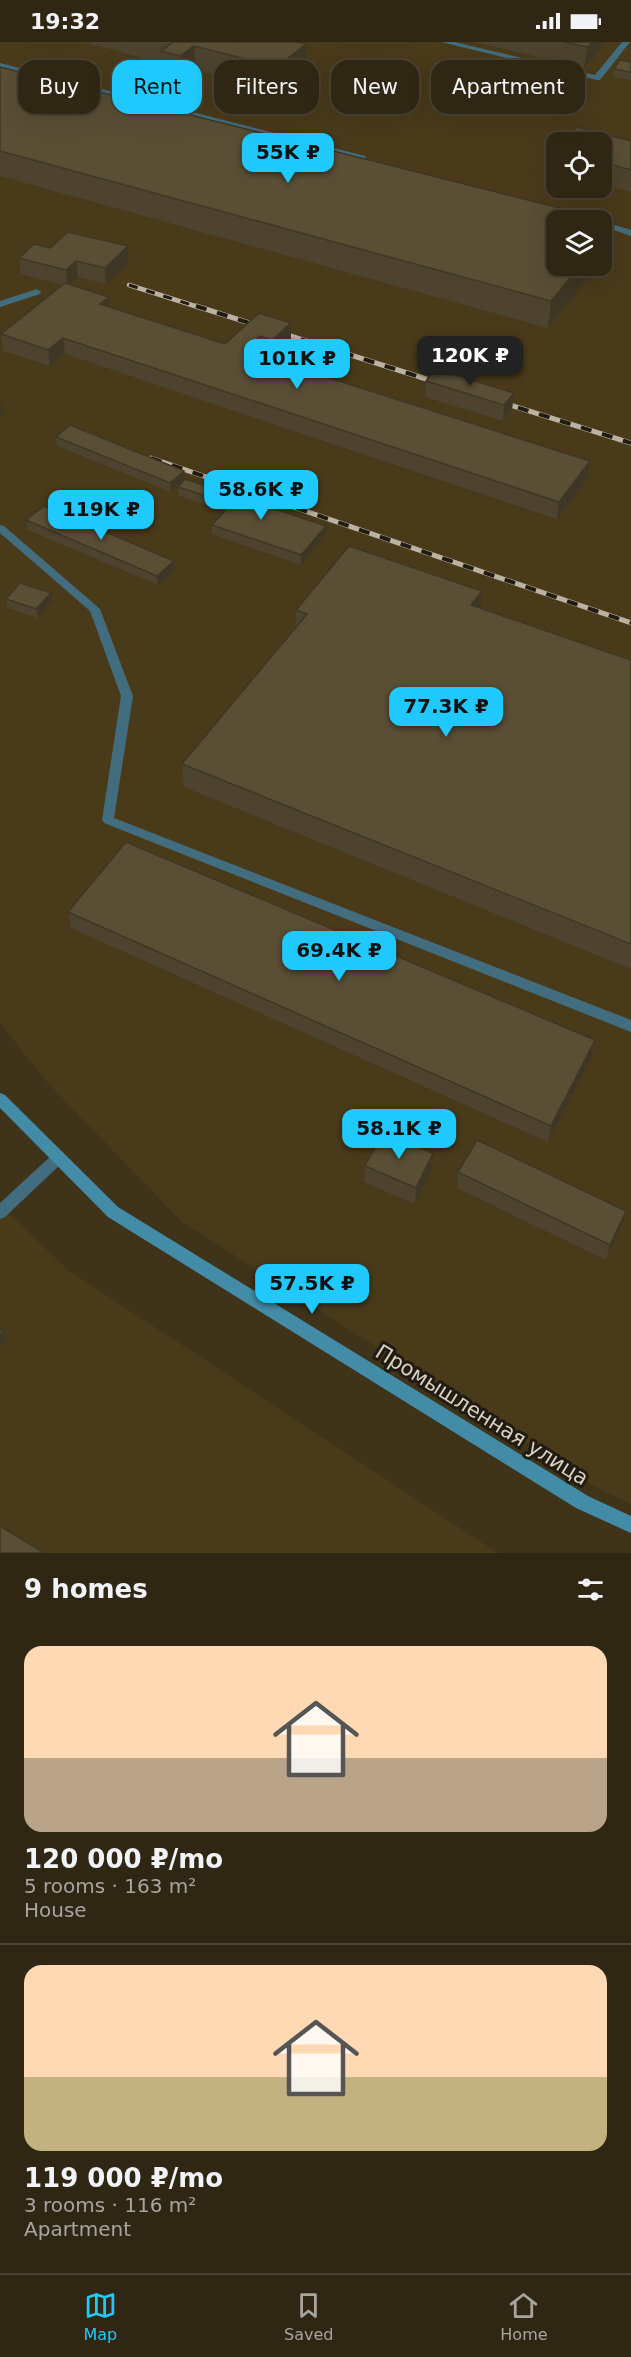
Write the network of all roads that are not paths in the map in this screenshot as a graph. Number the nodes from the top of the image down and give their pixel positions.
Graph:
1 (445, 42) edge
2 (626, 42) edge
3 (0, 64) edge
4 (376, 162) edge
5 (612, 227) edge
6 (631, 233) edge
7 (37, 292) dead end
8 (0, 304) edge
9 (0, 528) edge
10 (631, 1026) edge
11 (0, 1099) edge
12 (58, 1158) junction
13 (0, 1212) edge
14 (631, 1525) edge

1 - 2 lane
3 - 4 lane
5 - 6 lane
7 - 8 lane
9 - 10 lane
11 - 12 main road, Промышленная улица
12 - 13 lane
12 - 14 main road, Промышленная улица

